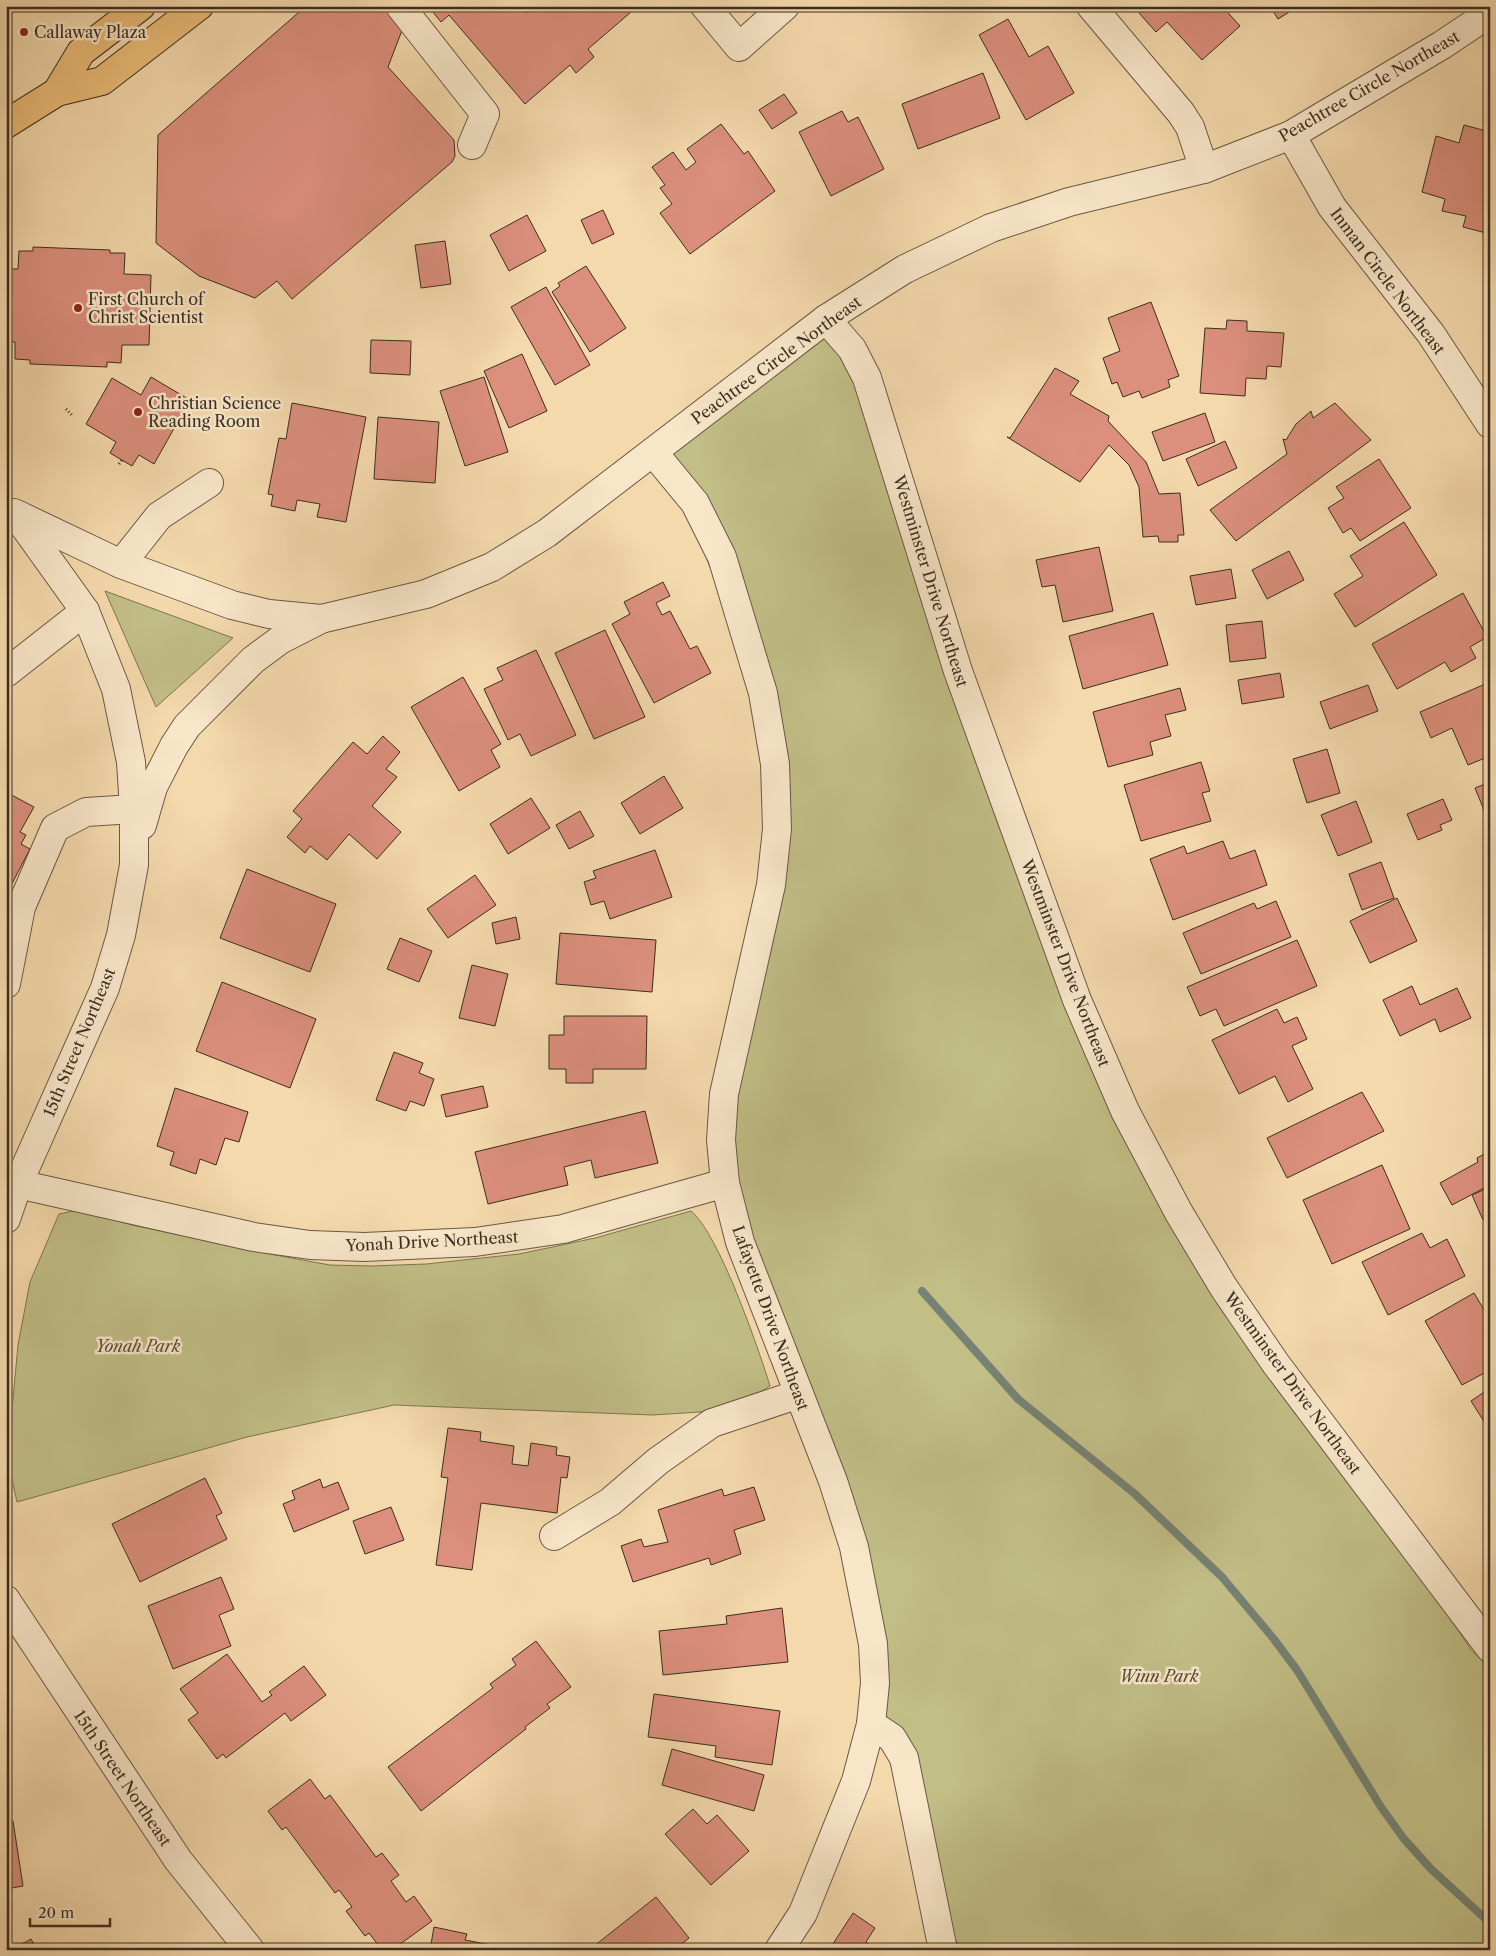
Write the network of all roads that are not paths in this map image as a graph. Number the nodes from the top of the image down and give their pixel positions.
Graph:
1 (141, 6) edge
2 (200, 6) edge
3 (400, 6) edge
4 (705, 6) edge
5 (785, 6) edge
6 (1091, 6) edge
7 (1490, 13) edge
8 (57, 92) junction
9 (6, 124) edge
10 (1291, 135) junction
11 (472, 145) dead end
12 (1204, 170) junction
13 (826, 319) junction
14 (1490, 424) edge
15 (653, 452) junction
16 (209, 483) dead end
17 (10, 508) edge
18 (121, 564) junction
19 (85, 611) junction
20 (321, 619) junction
21 (6, 672) edge
22 (134, 809) junction
23 (134, 865) junction
24 (6, 984) edge
25 (19, 1154) edge
26 (725, 1183) junction
27 (18, 1184) junction
28 (6, 1219) edge
29 (799, 1394) junction
30 (554, 1536) dead end
31 (6, 1600) edge
32 (1490, 1648) edge
33 (870, 1724) junction
34 (250, 1950) edge
35 (779, 1950) edge
36 (943, 1950) edge

1 - 8 main road
2 - 8 main road
3 - 11 street
4 - 5 street
6 - 12 street
7 - 10 street, Peachtree Circle Northeast
8 - 9 main road
10 - 12 street, Peachtree Circle Northeast
10 - 14 street, Inman Circle Northeast
12 - 13 street, Peachtree Circle Northeast
13 - 15 street, Peachtree Circle Northeast
13 - 32 street, Westminster Drive Northeast
15 - 20 street, Peachtree Circle Northeast
15 - 26 street, Lafayette Drive Northeast
16 - 18 street
17 - 18 street, Peachtree Circle Northeast
17 - 19 street, 15th Street Northeast
18 - 20 street, Peachtree Circle Northeast
19 - 21 street
19 - 22 street, 15th Street Northeast
20 - 23 street, Peachtree Circle Northeast
22 - 23 street, 15th Street Northeast
22 - 24 street
23 - 25 street, 15th Street Northeast
25 - 27 street, 15th Street Northeast
26 - 27 street, Yonah Drive Northeast
26 - 29 street, Lafayette Drive Northeast
27 - 28 street, 15th Street Northeast
29 - 30 street
29 - 33 street, Lafayette Drive Northeast
31 - 34 street, 15th Street Northeast
33 - 35 street, Lafayette Drive Northeast
33 - 36 street

